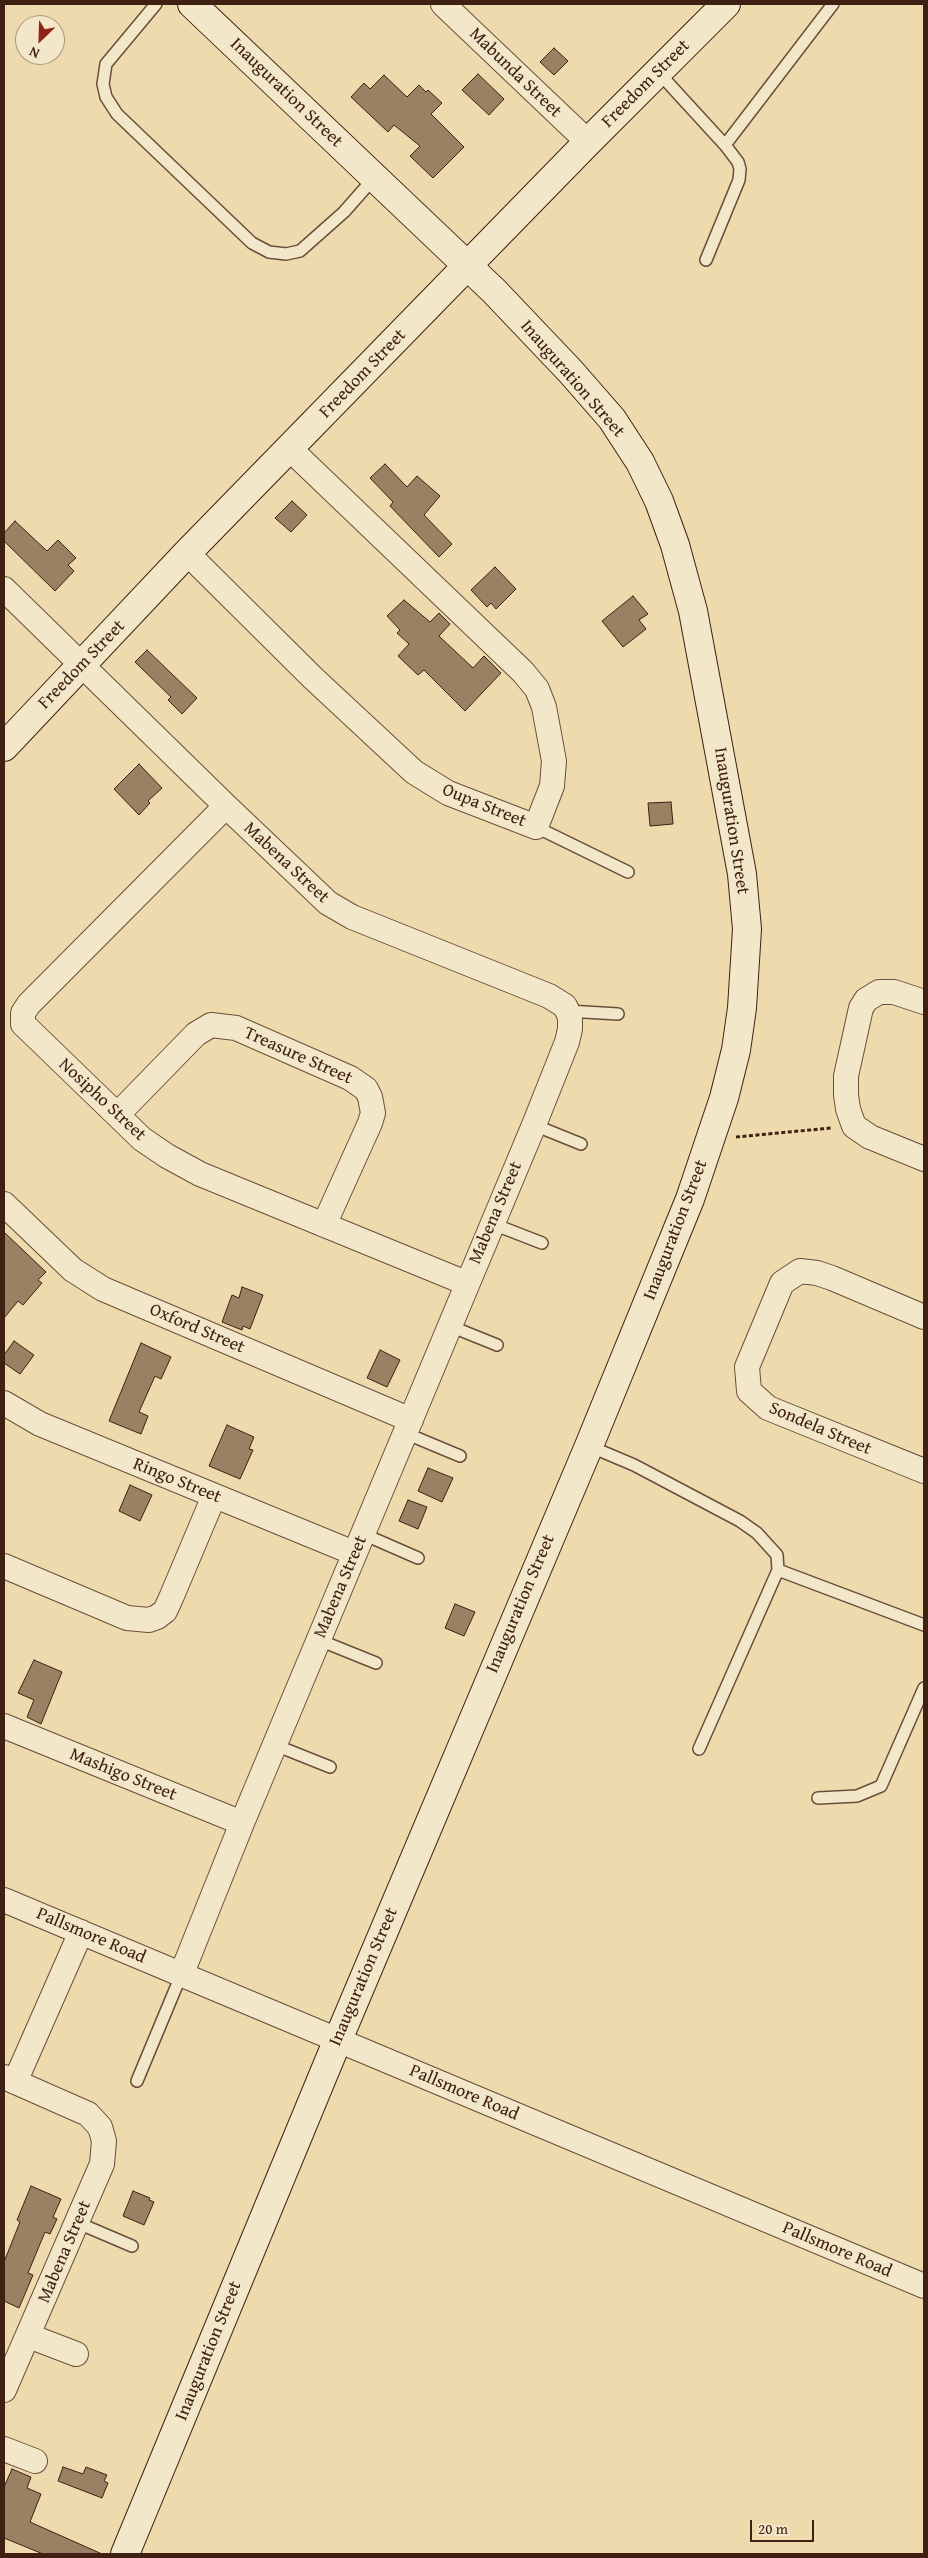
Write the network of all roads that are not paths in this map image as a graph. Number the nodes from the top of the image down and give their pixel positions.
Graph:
1 (156, 4) edge
2 (192, 4) edge
3 (443, 4) edge
4 (726, 4) edge
5 (833, 4) edge
6 (658, 73) junction
7 (588, 142) junction
8 (725, 145) junction
9 (374, 178) junction
10 (706, 260) dead end
11 (467, 267) junction
12 (290, 449) junction
13 (187, 553) junction
14 (4, 589) edge
15 (82, 665) junction
16 (4, 746) edge
17 (226, 806) junction
18 (536, 827) junction
19 (628, 872) dead end
20 (924, 1002) edge
21 (568, 1011) junction
22 (618, 1014) dead end
23 (117, 1115) junction
24 (534, 1125) junction
25 (582, 1144) dead end
26 (924, 1159) edge
27 (4, 1204) edge
28 (493, 1224) junction
29 (324, 1225) junction
30 (542, 1243) dead end
31 (466, 1283) junction
32 (924, 1317) edge
33 (450, 1326) junction
34 (497, 1345) dead end
35 (4, 1403) edge
36 (408, 1426) junction
37 (589, 1446) junction
38 (460, 1456) dead end
39 (924, 1471) edge
40 (214, 1496) junction
41 (359, 1544) junction
42 (418, 1558) dead end
43 (4, 1566) edge
44 (778, 1570) junction
45 (924, 1625) edge
46 (319, 1640) junction
47 (376, 1663) dead end
48 (924, 1688) edge
49 (4, 1726) edge
50 (275, 1745) junction
51 (699, 1749) dead end
52 (330, 1768) dead end
53 (818, 1798) dead end
54 (242, 1823) junction
55 (4, 1900) edge
56 (81, 1932) junction
57 (182, 1974) junction
58 (338, 2040) junction
59 (9, 2080) edge
60 (137, 2081) dead end
61 (78, 2223) junction
62 (132, 2246) dead end
63 (924, 2286) edge
64 (29, 2336) junction
65 (76, 2354) dead end
66 (4, 2390) edge
67 (4, 2449) edge
68 (35, 2461) dead end
69 (125, 2554) edge

1 - 9 lane
2 - 9 street, Inauguration Street
3 - 7 street, Mabunda Street
4 - 6 street, Freedom Street
5 - 8 lane
6 - 7 street, Freedom Street
6 - 8 lane
7 - 11 street, Freedom Street
8 - 10 lane
9 - 11 street, Inauguration Street
11 - 12 street, Freedom Street
11 - 37 street, Inauguration Street
12 - 13 street, Freedom Street
12 - 18 street, Oupa Street
13 - 15 street, Freedom Street
13 - 18 street, Oupa Street
14 - 15 street, Mabena Street
15 - 16 street, Freedom Street
15 - 17 street, Mabena Street
17 - 21 street, Mabena Street
17 - 23 street, Nosipho Street
18 - 19 lane
20 - 26 street
21 - 22 lane
21 - 24 street, Mabena Street
23 - 29 street, Nosipho Street
23 - 29 street, Treasure Street
24 - 25 lane
24 - 28 street, Mabena Street
27 - 36 street, Oxford Street
28 - 30 lane
28 - 31 street, Mabena Street
29 - 31 street, Nosipho Street
31 - 33 street, Mabena Street
32 - 39 street, Sondela Street
33 - 34 lane
33 - 36 street, Mabena Street
35 - 40 street, Ringo Street
36 - 38 lane
36 - 41 street, Mabena Street
37 - 44 lane
37 - 58 street, Inauguration Street
40 - 41 street, Ringo Street
40 - 43 street
41 - 42 lane
41 - 46 street, Mabena Street
44 - 45 lane
44 - 51 lane
46 - 47 lane
46 - 50 street, Mabena Street
48 - 53 lane
49 - 54 street, Mashigo Street
50 - 52 lane
50 - 54 street, Mabena Street
54 - 57 street, Mabena Street
55 - 56 street, Pallsmore Road
56 - 57 street, Pallsmore Road
56 - 59 street
57 - 58 street, Pallsmore Road
57 - 60 lane
58 - 63 street, Pallsmore Road
58 - 69 street, Inauguration Street
59 - 61 street, Mabena Street
61 - 62 lane
61 - 64 street, Mabena Street
64 - 65 street
64 - 66 street, Mabena Street
67 - 68 street

